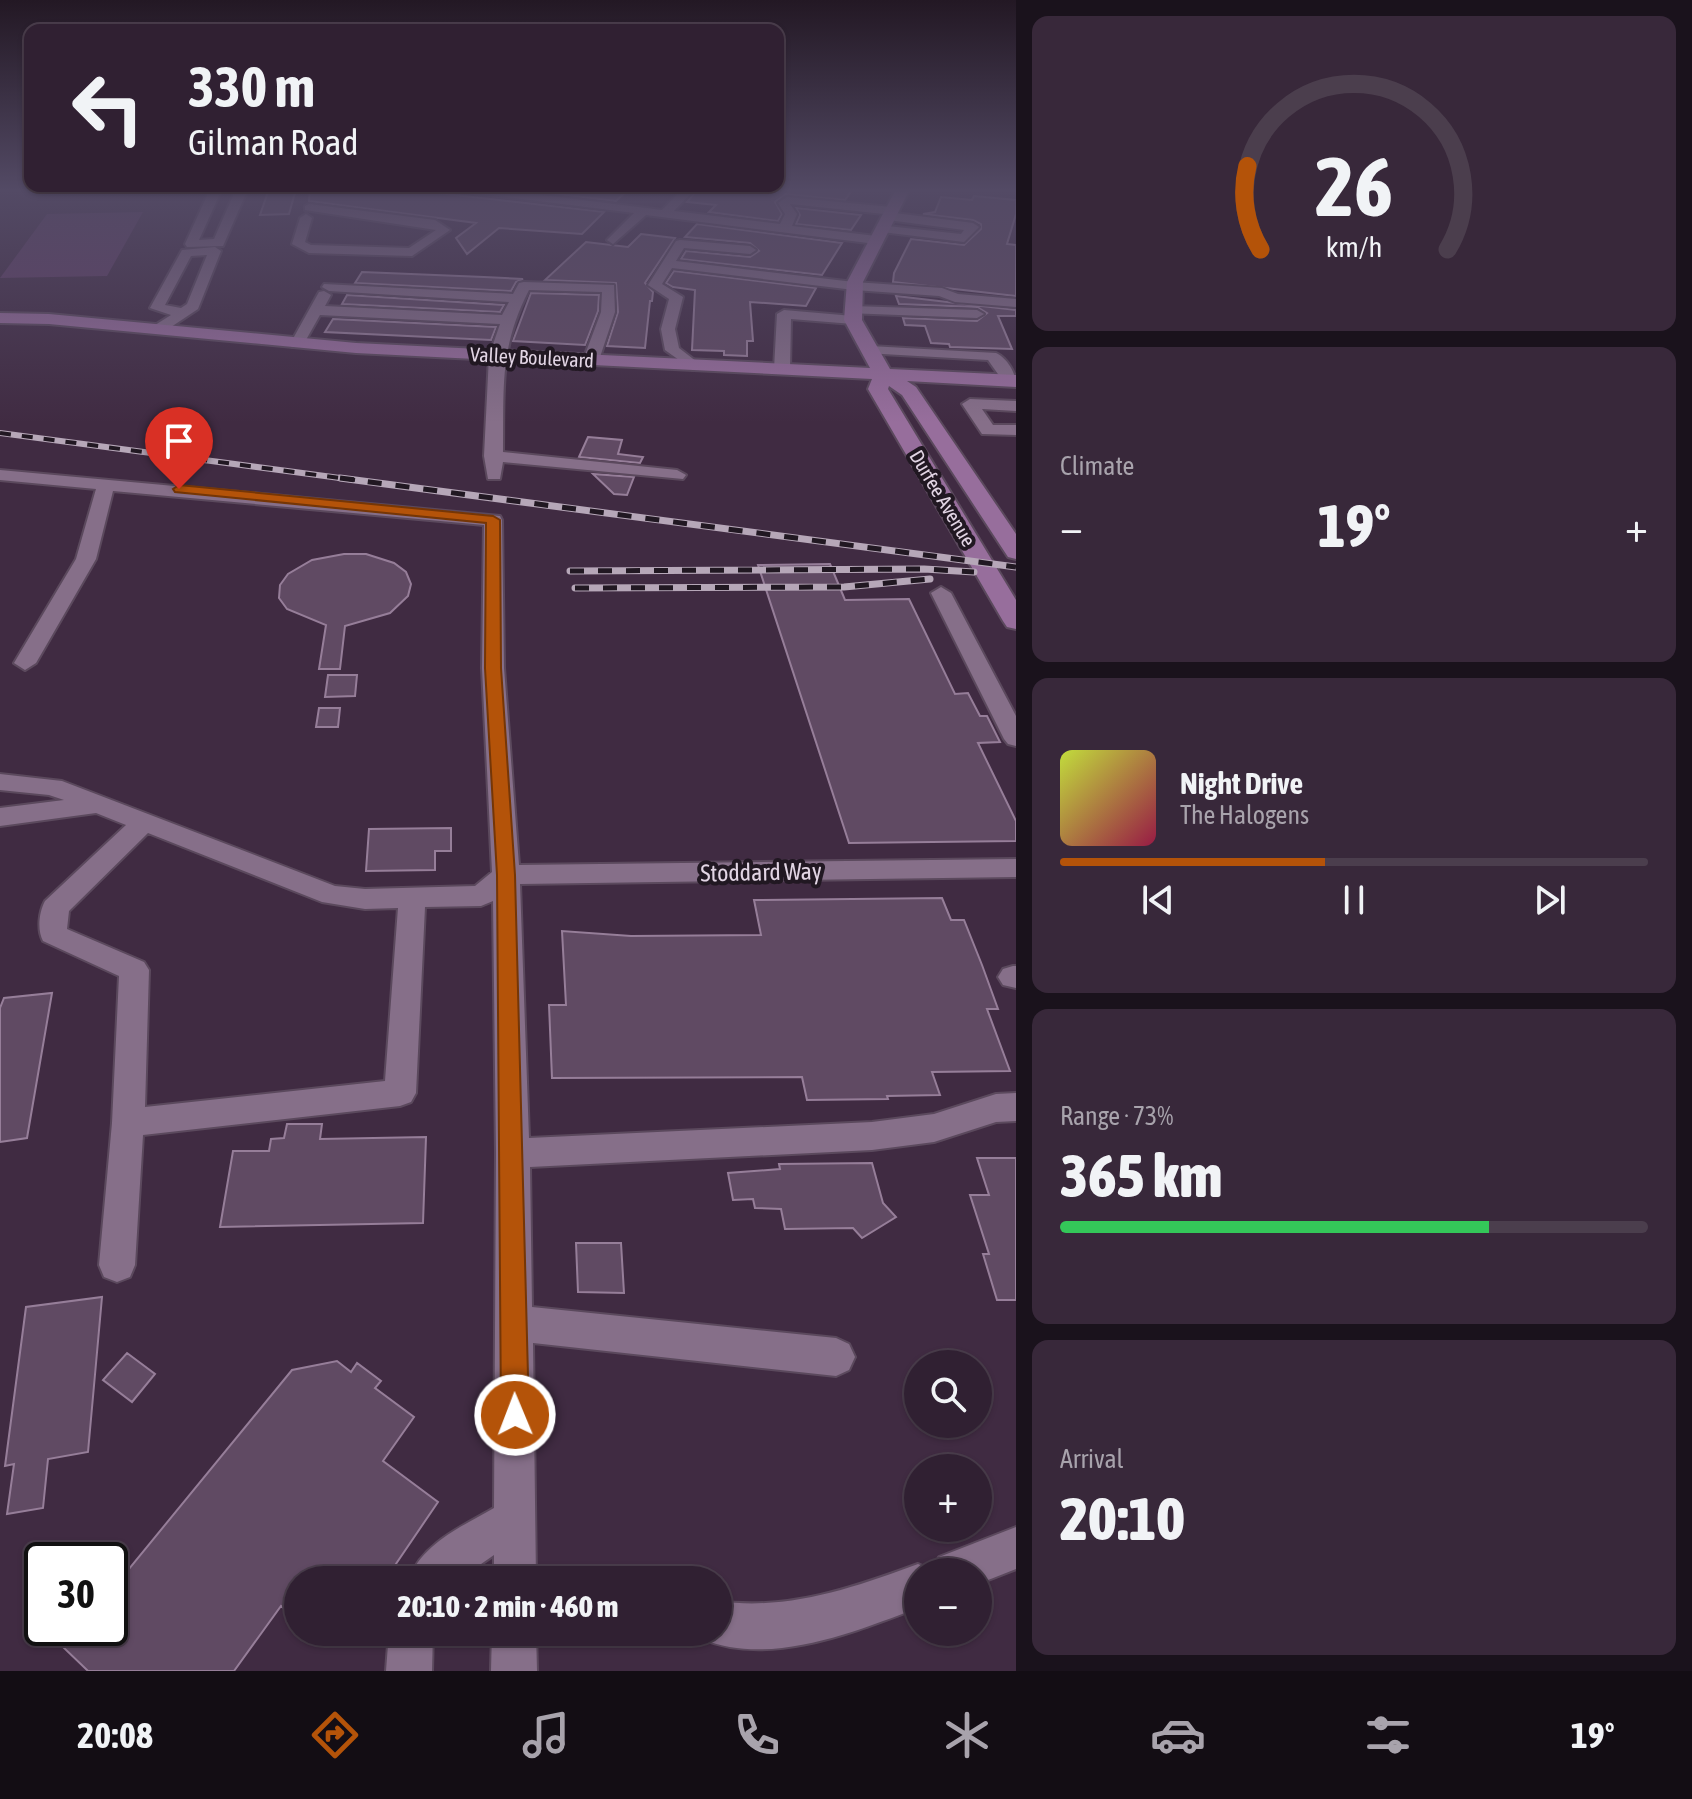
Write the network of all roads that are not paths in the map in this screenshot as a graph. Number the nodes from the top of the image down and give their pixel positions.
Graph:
1 (179, 267) edge
2 (209, 267) edge
3 (667, 267) edge
4 (702, 267) edge
5 (863, 267) edge
6 (338, 274) dead end
7 (856, 281) junction
8 (329, 287) junction
9 (1016, 289) edge
10 (518, 298) junction
11 (1016, 303) edge
12 (0, 310) edge
13 (314, 310) junction
14 (183, 313) junction
15 (990, 314) dead end
16 (852, 315) junction
17 (0, 318) edge
18 (49, 319) junction
19 (507, 320) junction
20 (157, 330) junction
21 (297, 344) junction
22 (870, 350) junction
23 (497, 356) junction
24 (591, 360) junction
25 (693, 365) junction
26 (782, 369) junction
27 (883, 374) junction
28 (1013, 381) edge
29 (1016, 406) edge
30 (1016, 430) edge
31 (493, 456) junction
32 (0, 475) edge
33 (494, 475) dead end
34 (677, 475) dead end
35 (106, 484) junction
36 (1016, 552) edge
37 (941, 593) dead end
38 (1016, 621) edge
39 (25, 663) dead end
40 (1016, 739) edge
41 (0, 782) edge
42 (98, 805) junction
43 (0, 817) edge
44 (144, 822) junction
45 (1016, 868) edge
46 (506, 875) junction
47 (412, 899) junction
48 (1016, 1107) edge
49 (128, 1123) junction
50 (513, 1153) junction
51 (117, 1265) dead end
52 (514, 1323) junction
53 (836, 1357) dead end
54 (516, 1518) junction
55 (1016, 1548) edge
56 (990, 1558) edge
57 (442, 1566) edge
58 (515, 1566) edge
59 (904, 1591) edge
60 (732, 1626) edge
61 (410, 1646) edge
62 (514, 1646) edge
63 (409, 1671) edge
64 (514, 1671) edge

1 - 14 street
2 - 14 street
3 - 25 street
4 - 7 street
5 - 7 main road
6 - 8 street
7 - 9 street
7 - 11 street
7 - 16 main road
8 - 10 street
8 - 13 street
10 - 19 street
10 - 24 street
12 - 18 main road, Valley Boulevard
13 - 19 street
13 - 21 street
14 - 20 street
15 - 16 street
16 - 22 main road, Durfee Avenue
16 - 26 street
17 - 18 main road, Valley Boulevard
18 - 20 main road, Valley Boulevard
19 - 23 street
20 - 21 main road, Valley Boulevard
21 - 23 main road, Valley Boulevard
22 - 27 main road, Durfee Avenue
22 - 28 street
23 - 24 main road, Valley Boulevard
23 - 31 street
24 - 25 main road, Valley Boulevard
25 - 26 main road, Valley Boulevard
26 - 27 main road, Valley Boulevard
27 - 28 main road, Valley Boulevard
27 - 36 main road, Durfee Avenue
27 - 38 main road, Durfee Avenue
29 - 30 street
31 - 33 street
31 - 34 street
32 - 35 street
35 - 39 street
35 - 46 street
37 - 40 street
41 - 42 street
42 - 43 street
42 - 44 street
44 - 47 street
44 - 49 street
45 - 46 street, Stoddard Way
46 - 47 street
46 - 50 street
47 - 49 street
48 - 50 street
49 - 51 street
50 - 52 street
52 - 53 street
52 - 54 street
54 - 57 street
54 - 58 street
55 - 56 street
59 - 60 street
61 - 63 street
62 - 64 street

